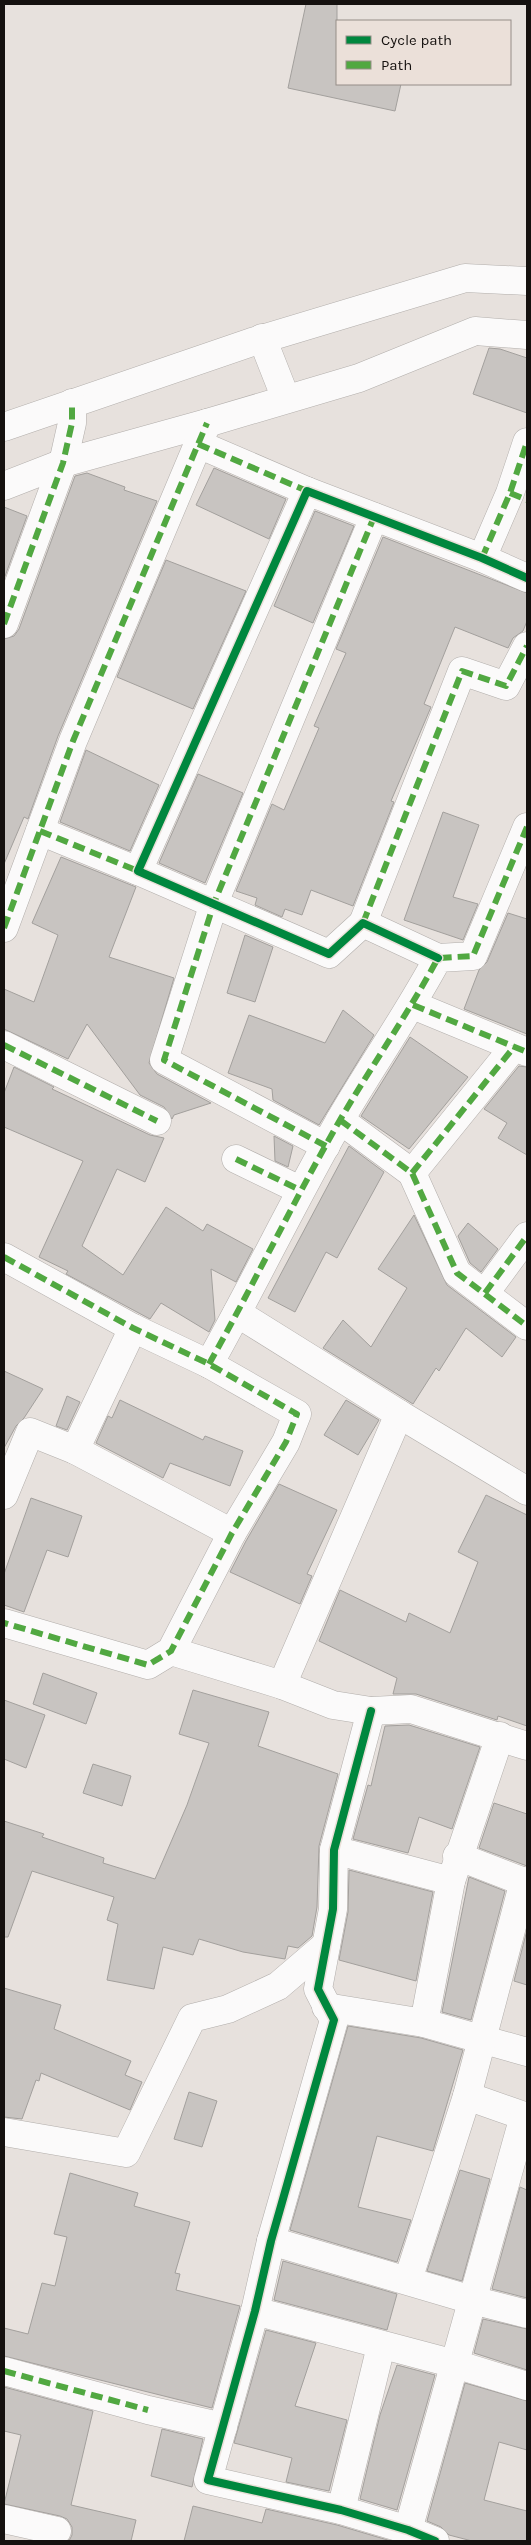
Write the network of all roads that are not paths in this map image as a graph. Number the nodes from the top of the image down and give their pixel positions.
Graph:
1 (527, 281) edge
2 (527, 335) edge
3 (262, 338) junction
4 (286, 399) junction
5 (72, 402) junction
6 (4, 427) edge
7 (202, 434) junction
8 (527, 442) edge
9 (63, 463) junction
10 (4, 486) edge
11 (306, 491) junction
12 (518, 496) edge
13 (374, 517) junction
14 (482, 558) junction
15 (527, 578) edge
16 (4, 624) edge
17 (527, 646) edge
18 (527, 827) edge
19 (40, 831) junction
20 (138, 871) junction
21 (214, 903) junction
22 (363, 923) junction
23 (4, 928) edge
24 (438, 958) junction
25 (413, 1005) junction
26 (4, 1045) edge
27 (521, 1049) edge
28 (340, 1120) junction
29 (157, 1121) dead end
30 (326, 1146) junction
31 (236, 1159) dead end
32 (412, 1174) junction
33 (300, 1190) junction
34 (527, 1236) edge
35 (4, 1257) edge
36 (485, 1293) junction
37 (238, 1313) junction
38 (527, 1326) edge
39 (133, 1328) junction
40 (209, 1364) junction
41 (399, 1414) junction
42 (75, 1450) junction
43 (527, 1491) edge
44 (4, 1495) edge
45 (232, 1533) junction
46 (4, 1623) edge
47 (172, 1651) junction
48 (282, 1685) junction
49 (371, 1711) junction
50 (500, 1736) junction
51 (527, 1746) edge
52 (334, 1850) junction
53 (454, 1869) junction
54 (526, 1882) edge
55 (326, 1945) junction
56 (326, 2007) junction
57 (424, 2023) junction
58 (483, 2038) junction
59 (527, 2052) edge
60 (467, 2096) junction
61 (526, 2116) edge
62 (4, 2132) edge
63 (271, 2241) junction
64 (408, 2280) junction
65 (472, 2300) junction
66 (255, 2311) junction
67 (527, 2314) edge
68 (381, 2346) junction
69 (454, 2364) junction
70 (4, 2371) edge
71 (527, 2386) edge
72 (222, 2428) junction
73 (341, 2510) junction
74 (4, 2519) edge
75 (57, 2531) dead end
76 (425, 2538) edge

1 - 3 street
2 - 4 street
3 - 4 street
3 - 5 street
4 - 7 street
5 - 6 street
5 - 9 street
7 - 9 street
7 - 11 street
7 - 19 street
8 - 12 street
9 - 10 street
9 - 16 street
11 - 13 street
11 - 20 street
12 - 14 street
13 - 14 street
13 - 21 street
14 - 15 street
17 - 22 street
18 - 24 street
19 - 20 street
19 - 23 street
20 - 21 street
21 - 22 street
21 - 30 street
22 - 24 street
24 - 25 street
25 - 27 street
25 - 28 street
26 - 29 street
27 - 32 street
28 - 30 street
28 - 32 street
30 - 33 street
31 - 33 street
32 - 36 street
33 - 37 street
34 - 36 street
35 - 39 street
36 - 38 street
37 - 40 street
37 - 41 street
39 - 40 street
39 - 42 street
40 - 45 street
41 - 43 street
41 - 48 street
42 - 44 street
42 - 45 street
45 - 47 street
46 - 47 street
47 - 48 street
48 - 49 street
49 - 50 street
49 - 52 street
50 - 51 street
50 - 53 street
52 - 53 street
52 - 55 street
53 - 54 street
53 - 57 street
54 - 58 street
55 - 56 street
55 - 62 street
56 - 57 street
56 - 63 street
57 - 58 street
58 - 59 street
58 - 60 street
60 - 61 street
60 - 64 street
61 - 65 street
63 - 64 street
63 - 66 street
64 - 65 street
65 - 67 street
65 - 69 street
66 - 68 street
66 - 72 street
68 - 69 street
68 - 73 street
69 - 71 street
69 - 76 street
70 - 72 street
72 - 73 street
73 - 76 street
74 - 75 street

